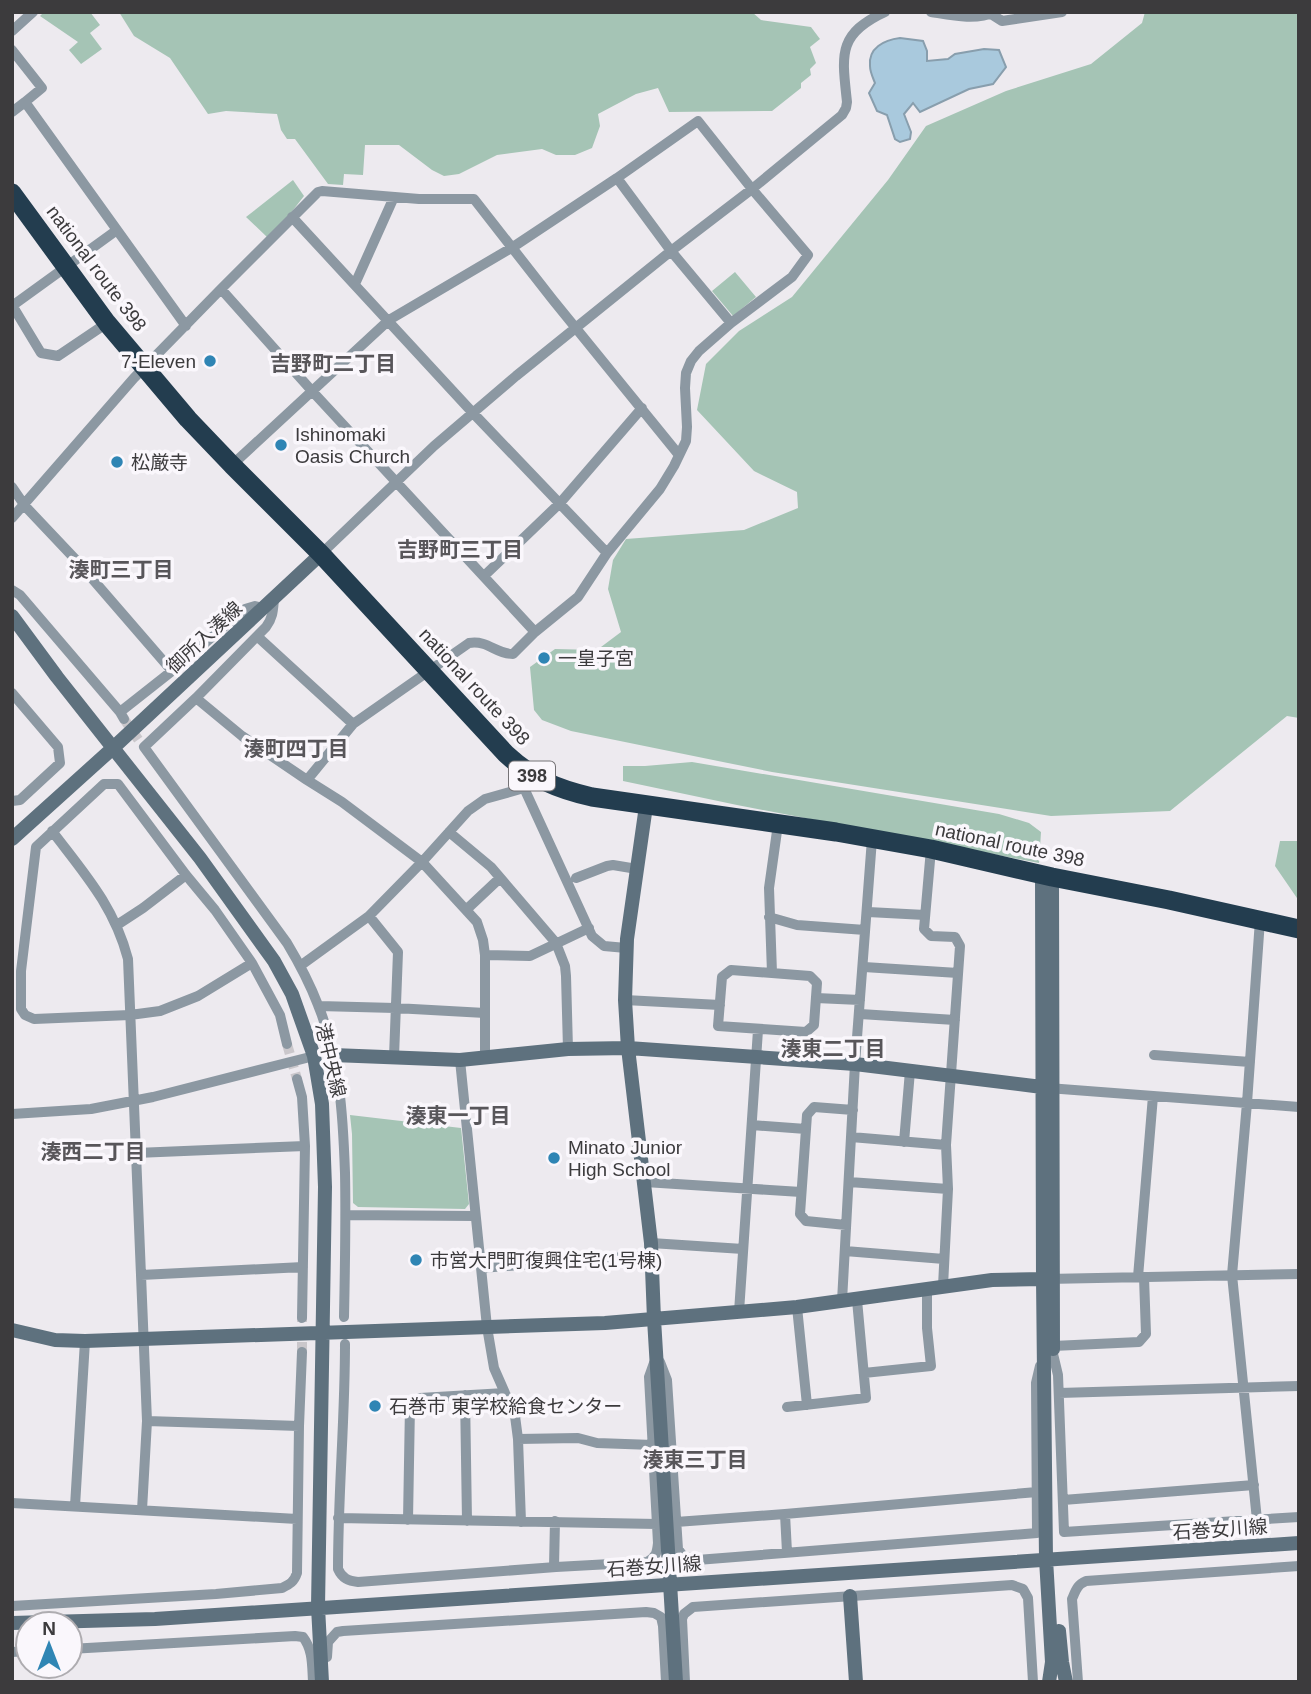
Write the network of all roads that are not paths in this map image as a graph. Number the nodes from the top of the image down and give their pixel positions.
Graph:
1 (33, 12) edge
2 (886, 12) edge
3 (931, 12) edge
4 (1062, 12) edge
5 (992, 13) edge
6 (12, 31) edge
7 (12, 50) edge
8 (25, 102) junction
9 (12, 113) edge
10 (617, 178) junction
11 (752, 189) junction
12 (12, 193) edge
13 (394, 197) junction
14 (292, 217) junction
15 (117, 230) junction
16 (513, 247) junction
17 (671, 251) junction
18 (67, 267) junction
19 (355, 285) junction
20 (221, 289) junction
21 (12, 306) edge
22 (389, 320) junction
23 (107, 323) junction
24 (731, 323) junction
25 (186, 326) junction
26 (577, 328) junction
27 (144, 368) junction
28 (312, 391) junction
29 (642, 408) junction
30 (473, 413) junction
31 (679, 455) junction
32 (232, 465) junction
33 (397, 482) junction
34 (12, 487) edge
35 (560, 503) junction
36 (25, 506) junction
37 (12, 518) edge
38 (607, 553) junction
39 (321, 554) junction
40 (484, 576) junction
41 (12, 590) edge
42 (269, 603) junction
43 (12, 616) edge
44 (536, 632) junction
45 (258, 637) junction
46 (172, 671) junction
47 (429, 672) junction
48 (12, 693) edge
49 (196, 698) junction
50 (353, 724) junction
51 (113, 748) junction
52 (307, 780) junction
53 (528, 782) junction
54 (12, 801) edge
55 (646, 806) junction
56 (778, 824) junction
57 (52, 831) junction
58 (449, 832) junction
59 (12, 839) edge
60 (872, 839) junction
61 (931, 849) junction
62 (422, 862) junction
63 (637, 869) junction
64 (186, 874) junction
65 (1047, 876) junction
66 (500, 878) junction
67 (576, 878) dead end
68 (467, 909) junction
69 (868, 912) junction
70 (925, 915) junction
71 (369, 916) junction
72 (769, 917) junction
73 (1260, 920) junction
74 (117, 925) junction
75 (589, 928) junction
76 (1299, 929) edge
77 (865, 930) junction
78 (556, 943) junction
79 (626, 948) junction
80 (485, 955) junction
81 (252, 963) junction
82 (300, 966) junction
83 (864, 967) junction
84 (772, 973) junction
85 (958, 973) junction
86 (816, 999) junction
87 (625, 1000) junction
88 (860, 1000) junction
89 (720, 1005) junction
90 (318, 1006) junction
91 (395, 1008) junction
92 (485, 1013) junction
93 (860, 1014) junction
94 (130, 1015) junction
95 (956, 1020) junction
96 (758, 1030) junction
97 (287, 1044) tunnel mouth
98 (628, 1048) junction
99 (568, 1049) junction
100 (333, 1055) junction
101 (1154, 1055) dead end
102 (314, 1056) junction
103 (394, 1057) junction
104 (757, 1057) junction
105 (485, 1058) junction
106 (460, 1059) junction
107 (1250, 1062) junction
108 (855, 1064) junction
109 (909, 1071) junction
110 (952, 1076) junction
111 (297, 1079) tunnel mouth
112 (1048, 1088) junction
113 (1153, 1096) junction
114 (134, 1100) junction
115 (1247, 1103) junction
116 (1299, 1107) edge
117 (853, 1110) junction
118 (12, 1114) edge
119 (752, 1125) junction
120 (806, 1129) junction
121 (851, 1137) junction
122 (904, 1142) junction
123 (946, 1144) junction
124 (305, 1146) junction
125 (136, 1153) junction
126 (645, 1182) junction
127 (849, 1182) junction
128 (747, 1187) junction
129 (948, 1189) junction
130 (801, 1192) junction
131 (346, 1215) junction
132 (475, 1216) junction
133 (846, 1225) junction
134 (651, 1249) junction
135 (743, 1249) junction
136 (845, 1251) junction
137 (944, 1259) junction
138 (303, 1267) junction
139 (481, 1268) junction
140 (1299, 1274) edge
141 (141, 1275) junction
142 (1232, 1275) junction
143 (1141, 1277) junction
144 (1048, 1279) junction
145 (943, 1286) junction
146 (927, 1290) junction
147 (849, 1300) junction
148 (797, 1307) junction
149 (739, 1312) junction
150 (344, 1317) dead end
151 (302, 1318) tunnel mouth
152 (654, 1319) junction
153 (487, 1327) junction
154 (12, 1330) edge
155 (322, 1333) junction
156 (145, 1340) junction
157 (85, 1341) junction
158 (345, 1344) dead end
159 (1050, 1351) junction
160 (302, 1352) tunnel mouth
161 (657, 1355) junction
162 (864, 1373) junction
163 (1299, 1386) edge
164 (1244, 1388) junction
165 (505, 1393) junction
166 (1059, 1394) junction
167 (465, 1395) junction
168 (807, 1405) junction
169 (787, 1407) dead end
170 (147, 1421) junction
171 (299, 1426) junction
172 (518, 1439) junction
173 (653, 1445) junction
174 (1254, 1485) junction
175 (1037, 1492) junction
176 (1063, 1500) junction
177 (12, 1503) edge
178 (75, 1506) junction
179 (142, 1510) junction
180 (785, 1514) junction
181 (1299, 1517) edge
182 (297, 1518) junction
183 (338, 1518) junction
184 (408, 1520) junction
185 (1257, 1520) junction
186 (467, 1521) junction
187 (555, 1521) junction
188 (521, 1522) junction
189 (676, 1522) junction
190 (657, 1524) junction
191 (1299, 1543) edge
192 (788, 1552) junction
193 (1049, 1559) junction
194 (1299, 1566) edge
195 (554, 1567) junction
196 (670, 1584) junction
197 (850, 1596) junction
198 (12, 1605) edge
199 (318, 1607) junction
200 (12, 1623) edge
201 (84, 1648) edge
202 (313, 1682) edge
203 (322, 1682) edge
204 (328, 1682) edge
205 (666, 1682) edge
206 (676, 1682) edge
207 (685, 1682) edge
208 (856, 1682) edge
209 (1033, 1682) edge
210 (1049, 1682) edge
211 (1066, 1682) edge
212 (1078, 1682) edge

1 - 6 street
2 - 11 street
3 - 5 street
4 - 5 street
7 - 8 street
8 - 9 street
8 - 15 street
10 - 11 street
10 - 16 street
10 - 17 street
11 - 17 street
11 - 24 street
12 - 18 highway, national route 398 / 398
13 - 14 street
13 - 16 street
13 - 19 street
14 - 19 street
14 - 20 street
15 - 18 street
15 - 25 street
16 - 22 street
16 - 26 street
17 - 24 street
17 - 26 street
18 - 21 street
18 - 23 highway, national route 398 / 398
19 - 22 street
20 - 25 street
20 - 28 street
21 - 23 street
22 - 28 street
22 - 30 street
23 - 27 highway, national route 398 / 398
24 - 31 street
25 - 27 street
26 - 29 street
26 - 30 street
27 - 32 highway, national route 398 / 398
27 - 36 street
28 - 32 street
28 - 33 street
29 - 31 street
29 - 35 street
30 - 33 street
30 - 35 street
31 - 38 street
32 - 39 highway, national route 398 / 398
33 - 39 street
33 - 40 street
34 - 36 street
35 - 38 street
35 - 40 street
36 - 37 street
36 - 46 street
38 - 44 street
39 - 42 street, 御所入湊線
39 - 47 highway, national route 398 / 398
40 - 44 street
41 - 46 street
42 - 45 street
42 - 46 street
42 - 51 street, 御所入湊線
43 - 51 street, 港中央線
44 - 47 street
45 - 49 street
45 - 50 street
47 - 50 street
47 - 53 highway, national route 398 / 398
48 - 54 street
49 - 52 street
49 - 82 street
50 - 52 street
51 - 59 street, 御所入湊線
51 - 102 street, 港中央線
52 - 62 street
53 - 55 highway, national route 398 / 398
53 - 58 street
53 - 75 street
55 - 56 highway, national route 398 / 398
55 - 63 street
56 - 60 highway, national route 398 / 398
56 - 72 street
57 - 64 street
57 - 74 street
57 - 94 street
58 - 62 street
58 - 66 street
60 - 61 highway, national route 398 / 398
60 - 69 street
61 - 65 highway, national route 398 / 398
61 - 70 street
62 - 68 street
62 - 71 street
63 - 67 street
63 - 79 street
64 - 74 street
64 - 81 street
65 - 73 highway, national route 398 / 398
65 - 112 street
66 - 68 street
66 - 78 street
68 - 80 street
69 - 70 street
69 - 77 street
70 - 85 street
71 - 82 street
71 - 91 street
72 - 77 street
72 - 84 street
73 - 76 highway, national route 398 / 398
73 - 107 street
74 - 94 street
75 - 78 street
75 - 79 street
77 - 83 street
78 - 80 street
78 - 99 street
79 - 87 street
80 - 92 street
81 - 94 street
81 - 97 street
82 - 90 street
83 - 85 street
83 - 88 street
84 - 86 street
84 - 89 street
85 - 95 street
86 - 88 street
86 - 96 street
87 - 89 street
87 - 98 street
88 - 93 street
89 - 96 street
90 - 91 street
90 - 100 street
91 - 92 street
91 - 103 street
92 - 105 street
93 - 95 street
93 - 108 street
94 - 114 street
95 - 110 street
96 - 104 street
98 - 99 street
98 - 104 street
98 - 126 street
99 - 105 street
100 - 103 street
100 - 131 street
101 - 107 street
102 - 114 street
102 - 155 street, 港中央線
103 - 106 street
104 - 108 street
104 - 119 street
105 - 106 street
106 - 132 street
107 - 115 street
108 - 109 street
108 - 117 street
109 - 110 street
109 - 122 street
110 - 112 street
110 - 123 street
111 - 124 street
112 - 113 street
112 - 144 street
113 - 115 street
113 - 143 street
114 - 118 street
114 - 125 street
115 - 116 street
115 - 142 street
117 - 120 street
117 - 121 street
119 - 120 street
119 - 128 street
120 - 130 street
121 - 122 street
121 - 127 street
122 - 123 street
123 - 129 street
124 - 125 street
124 - 138 street
125 - 141 street
126 - 128 street
126 - 134 street
127 - 129 street
127 - 133 street
128 - 130 street
128 - 135 street
129 - 137 street
130 - 133 street
131 - 132 street
131 - 150 street
132 - 139 street
133 - 136 street
134 - 135 street
134 - 139 street
134 - 152 street
135 - 149 street
136 - 137 street
136 - 147 street
137 - 145 street
138 - 141 street
138 - 151 street
139 - 153 street
140 - 142 street
141 - 156 street
142 - 143 street
142 - 164 street
143 - 144 street
143 - 159 street
144 - 145 street
144 - 159 street
145 - 146 street
146 - 147 street
146 - 162 street
147 - 148 street
147 - 162 street
148 - 149 street
148 - 168 street
149 - 152 street
152 - 153 street
152 - 161 street
153 - 155 street
153 - 165 street
154 - 157 street
155 - 156 street
155 - 199 street, 港中央線
156 - 157 street
156 - 170 street
157 - 178 street
158 - 183 street
159 - 166 street
159 - 175 street
159 - 193 street
160 - 171 street
161 - 173 street
161 - 189 street
161 - 196 street
162 - 168 street
163 - 164 street
164 - 166 street
164 - 174 street
165 - 167 street
165 - 172 street
166 - 176 street
167 - 184 street
167 - 186 street
168 - 169 street
170 - 171 street
170 - 179 street
171 - 182 street
172 - 173 street
172 - 188 street
173 - 190 street
174 - 176 street
174 - 185 street
175 - 180 street
175 - 192 street
176 - 185 street
177 - 178 street
178 - 179 street
179 - 182 street
180 - 189 street
180 - 192 street
181 - 185 street
182 - 198 street
183 - 184 street
183 - 195 street
184 - 186 street
186 - 188 street
187 - 188 street
187 - 190 street
187 - 195 street
189 - 192 street
190 - 195 street
191 - 193 street, 石巻女川線
193 - 196 street, 石巻女川線
193 - 210 street
193 - 211 street
194 - 212 street
196 - 199 street, 石巻女川線
196 - 206 street
197 - 207 street
197 - 208 street
197 - 209 street
199 - 200 street, 石巻女川線
199 - 203 street, 港中央線
201 - 202 street
204 - 205 street

